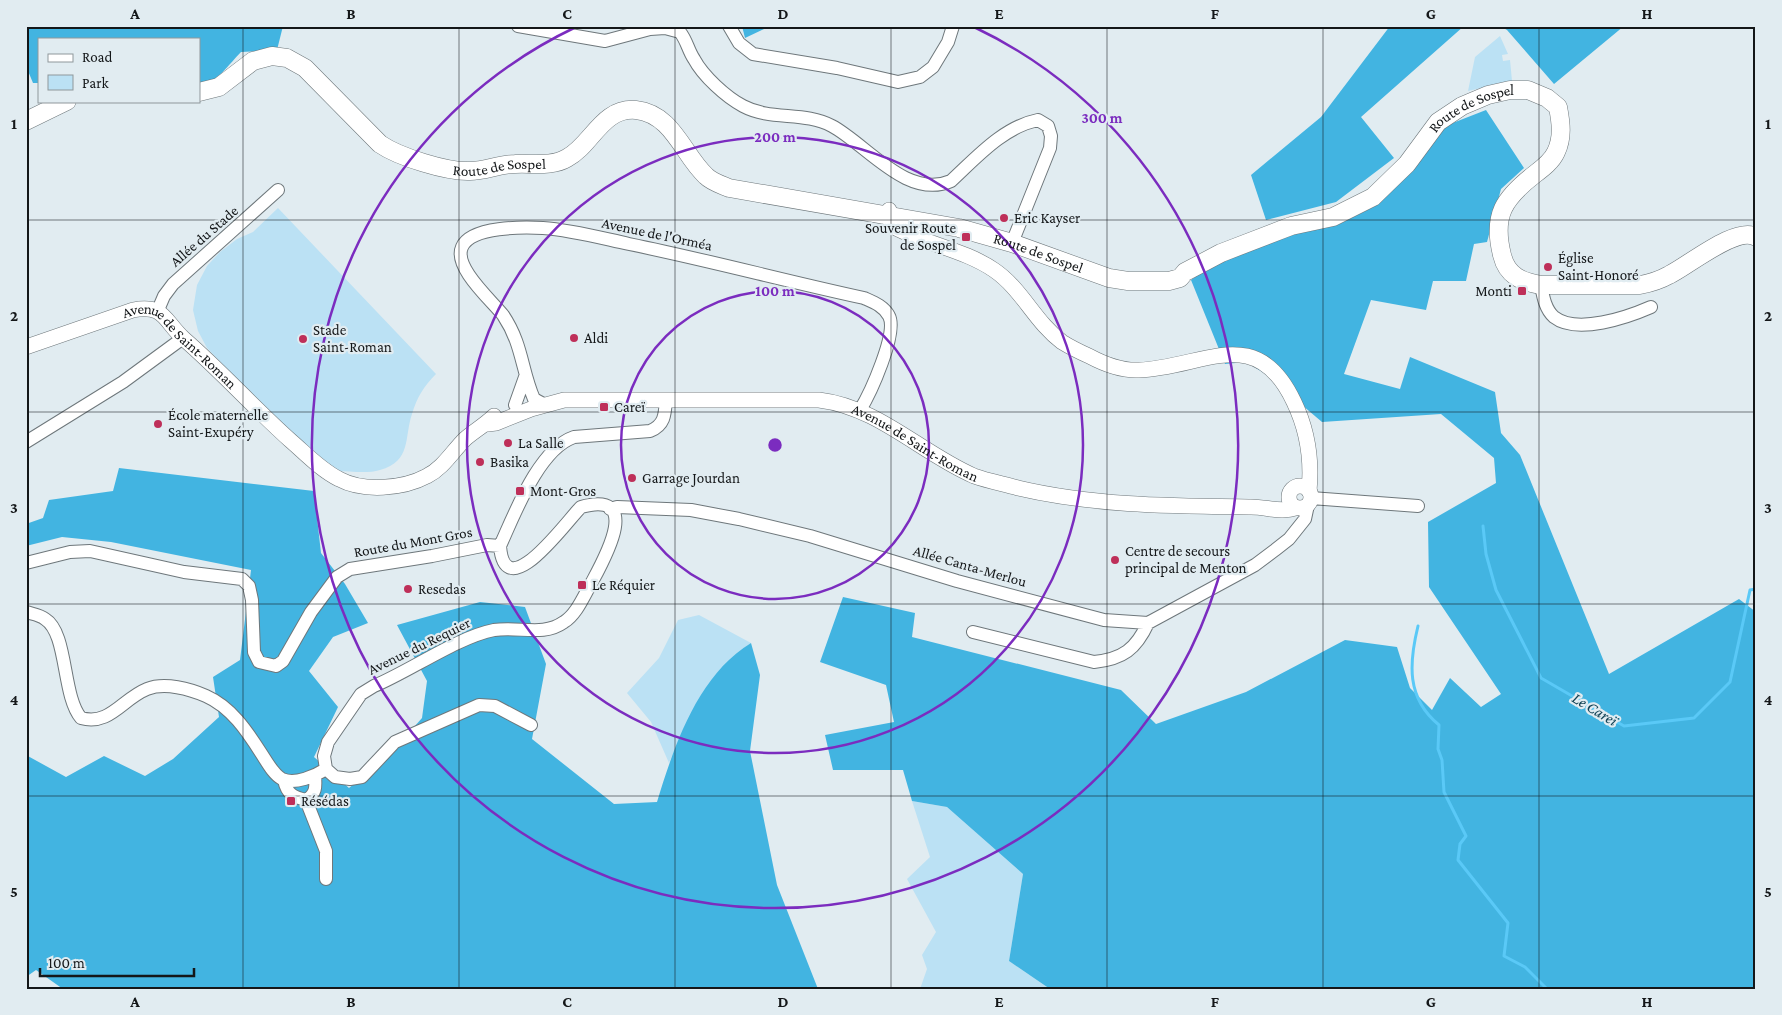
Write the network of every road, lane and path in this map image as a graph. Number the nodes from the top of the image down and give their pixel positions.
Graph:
1 (518, 26) edge
2 (729, 26) edge
3 (953, 26) edge
4 (200, 92) edge
5 (65, 102) edge
6 (26, 121) edge
7 (278, 190) dead end
8 (888, 213) junction
9 (1756, 237) edge
10 (1013, 240) junction
11 (1542, 285) junction
12 (1651, 307) dead end
13 (158, 310) junction
14 (183, 338) junction
15 (26, 347) edge
16 (525, 377) junction
17 (666, 399) junction
18 (540, 402) junction
19 (515, 406) junction
20 (860, 410) junction
21 (488, 424) junction
22 (26, 442) edge
23 (1301, 497) junction
24 (1418, 506) dead end
25 (610, 509) junction
26 (500, 546) junction
27 (26, 563) edge
28 (26, 612) edge
29 (1148, 622) junction
30 (973, 632) dead end
31 (532, 725) dead end
32 (320, 772) junction
33 (284, 780) junction
34 (306, 800) junction
35 (326, 879) dead end

1 - 10 street
2 - 3 street
4 - 8 main road, Route de Sospel
5 - 6 main road
7 - 13 street, Allée du Stade
8 - 10 main road, Route de Sospel
8 - 23 street
9 - 11 main road, Route de Sospel
10 - 11 main road, Route de Sospel
11 - 12 street
13 - 14 street, Avenue de Saint-Roman
13 - 15 street, Avenue de Saint-Roman
14 - 21 street, Avenue de Saint-Roman
14 - 22 street
16 - 18 street, Avenue de l'Orméa
16 - 19 street, Avenue de l'Orméa
16 - 20 street, Avenue de l'Orméa
17 - 18 street, Avenue de Saint-Roman
17 - 20 street, Avenue de Saint-Roman
17 - 26 street
18 - 19 street, Avenue de Saint-Roman
18 - 21 street, Avenue de Saint-Roman
19 - 21 street, Avenue de Saint-Roman
20 - 23 street, Avenue de Saint-Roman
23 - 24 street
23 - 29 street
25 - 26 street
25 - 29 street, Allée Canta-Merlou
25 - 32 street, Avenue du Requier
26 - 27 street, Route du Mont Gros
28 - 33 street
29 - 30 street
31 - 32 street
32 - 33 street
32 - 34 street, Avenue du Requier
33 - 34 street
34 - 35 street

